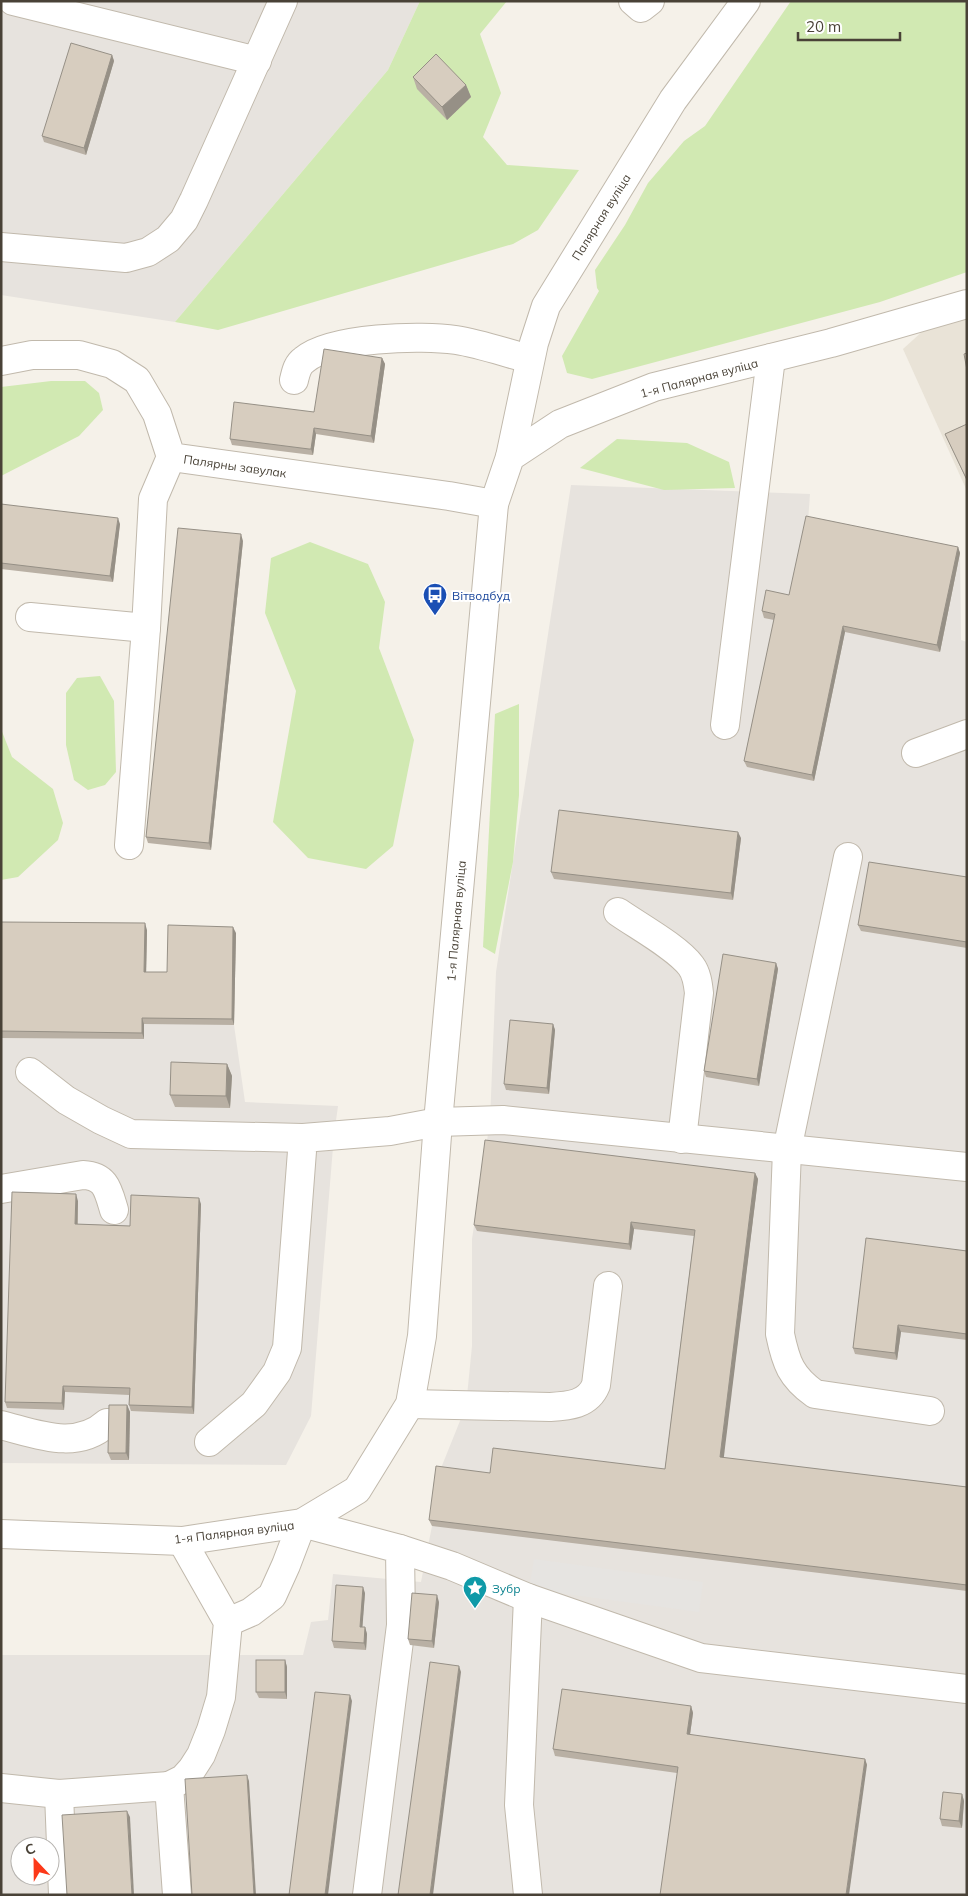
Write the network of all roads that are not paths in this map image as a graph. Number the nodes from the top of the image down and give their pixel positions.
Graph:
1 (13, 1) edge
2 (283, 1) edge
3 (633, 1) edge
4 (650, 1) edge
5 (746, 1) edge
6 (257, 61) junction
7 (1, 247) edge
8 (967, 304) edge
9 (771, 358) junction
10 (530, 359) junction
11 (1, 361) edge
12 (294, 380) dead end
13 (171, 457) junction
14 (510, 457) junction
15 (494, 504) junction
16 (30, 617) dead end
17 (146, 628) junction
18 (725, 725) dead end
19 (967, 734) edge
20 (916, 753) dead end
21 (130, 845) dead end
22 (848, 857) dead end
23 (618, 912) dead end
24 (30, 1072) dead end
25 (438, 1122) junction
26 (303, 1138) junction
27 (682, 1139) junction
28 (787, 1150) junction
29 (967, 1168) edge
30 (1, 1189) edge
31 (114, 1210) dead end
32 (608, 1286) dead end
33 (410, 1404) junction
34 (930, 1411) dead end
35 (107, 1423) edge
36 (1, 1425) edge
37 (209, 1442) dead end
38 (302, 1524) junction
39 (1, 1534) edge
40 (182, 1541) junction
41 (400, 1549) junction
42 (528, 1598) junction
43 (228, 1622) junction
44 (967, 1690) edge
45 (170, 1786) junction
46 (1, 1788) edge
47 (59, 1794) junction
48 (63, 1895) edge
49 (177, 1895) edge
50 (367, 1895) edge
51 (528, 1895) edge

1 - 6 street
2 - 6 street
3 - 4 street
5 - 10 street, Палярная вуліца
6 - 7 street
8 - 9 street, 1-я Палярная вуліца
9 - 14 street, 1-я Палярная вуліца
9 - 18 street
10 - 12 street
10 - 14 street, Палярная вуліца
11 - 13 street, Палярны завулак
13 - 15 street, Палярны завулак
13 - 17 street
14 - 15 street, 1-я Палярная вуліца
15 - 25 street, 1-я Палярная вуліца
16 - 17 street
17 - 21 street
19 - 20 street
22 - 28 street
23 - 27 street
24 - 26 street
25 - 26 street
25 - 27 street
25 - 33 street, 1-я Палярная вуліца
26 - 37 street
27 - 28 street
28 - 29 street
28 - 34 street
30 - 31 street
32 - 33 street
33 - 38 street, 1-я Палярная вуліца
35 - 36 street
38 - 40 street, 1-я Палярная вуліца
38 - 41 street
38 - 43 street
39 - 40 street, 1-я Палярная вуліца
40 - 43 street
41 - 42 street
41 - 50 street
42 - 44 street
42 - 51 street
43 - 45 street
45 - 47 street
45 - 49 street
46 - 47 street
47 - 48 street

